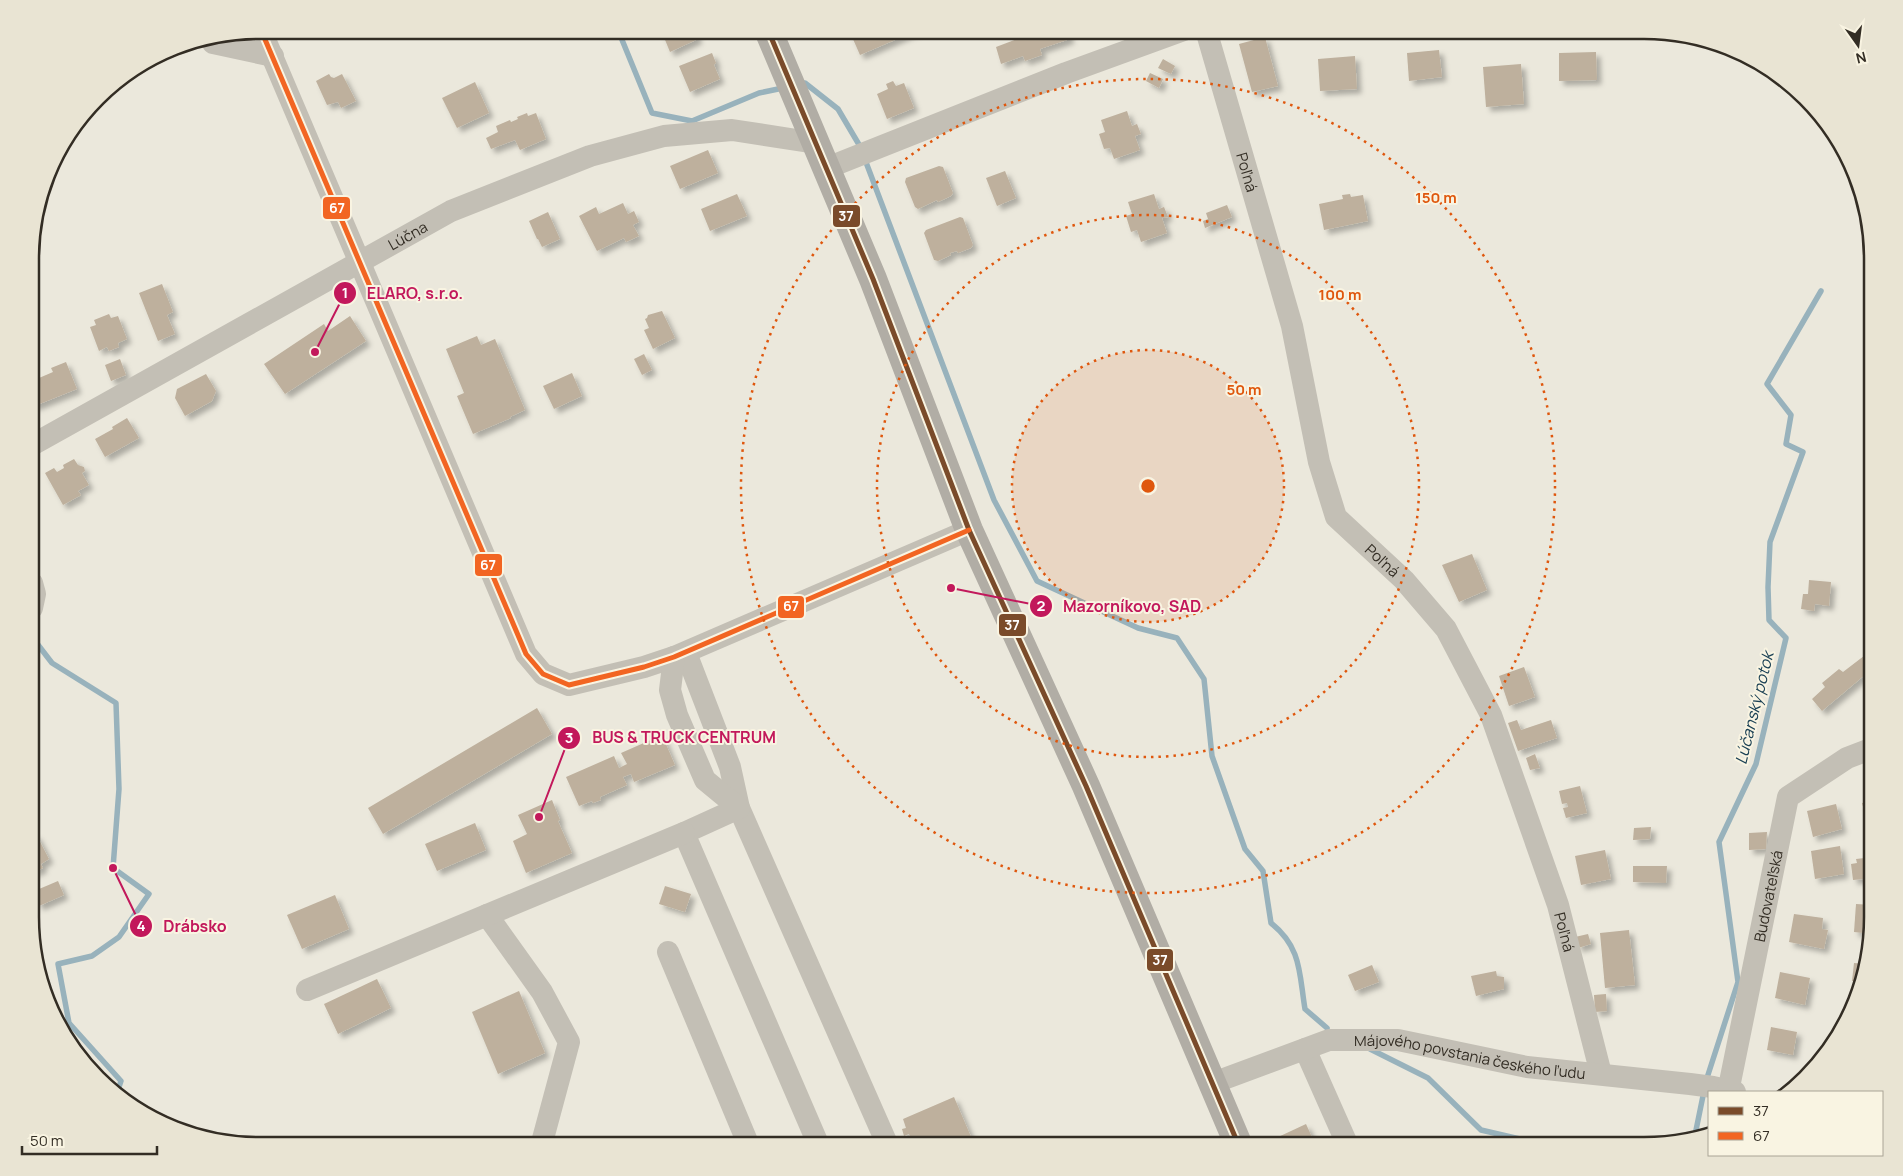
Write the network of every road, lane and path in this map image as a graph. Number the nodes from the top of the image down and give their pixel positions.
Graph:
1 (266, 39) edge
2 (772, 39) edge
3 (1159, 39) edge
4 (1214, 39) edge
5 (214, 43) edge
6 (273, 56) junction
7 (816, 143) junction
8 (826, 168) junction
9 (360, 262) junction
10 (39, 441) edge
11 (969, 530) junction
12 (680, 655) junction
13 (1864, 751) edge
14 (739, 808) junction
15 (684, 833) junction
16 (487, 915) junction
17 (668, 952) dead end
18 (307, 990) dead end
19 (1305, 1049) junction
20 (1601, 1074) junction
21 (1213, 1083) junction
22 (1726, 1090) edge
23 (543, 1137) edge
24 (746, 1137) edge
25 (815, 1137) edge
26 (884, 1137) edge
27 (1235, 1137) edge
28 (1344, 1137) edge

1 - 6 street
2 - 7 main road
3 - 8 street
4 - 20 street, Poľná
5 - 6 street
6 - 9 street
7 - 8 main road
7 - 9 street, Lúčna
8 - 11 main road
9 - 10 street, Lúčna
9 - 12 street
11 - 12 street
11 - 21 main road
12 - 14 street
12 - 14 street
13 - 22 street, Budovateľská
14 - 15 street
14 - 26 street
15 - 16 street
15 - 25 street
16 - 18 street
16 - 23 street
17 - 24 street
19 - 20 street, Májového povstania českého ľudu
19 - 21 street, Májového povstania českého ľudu
19 - 28 street
20 - 22 street, Májového povstania českého ľudu
21 - 27 main road

